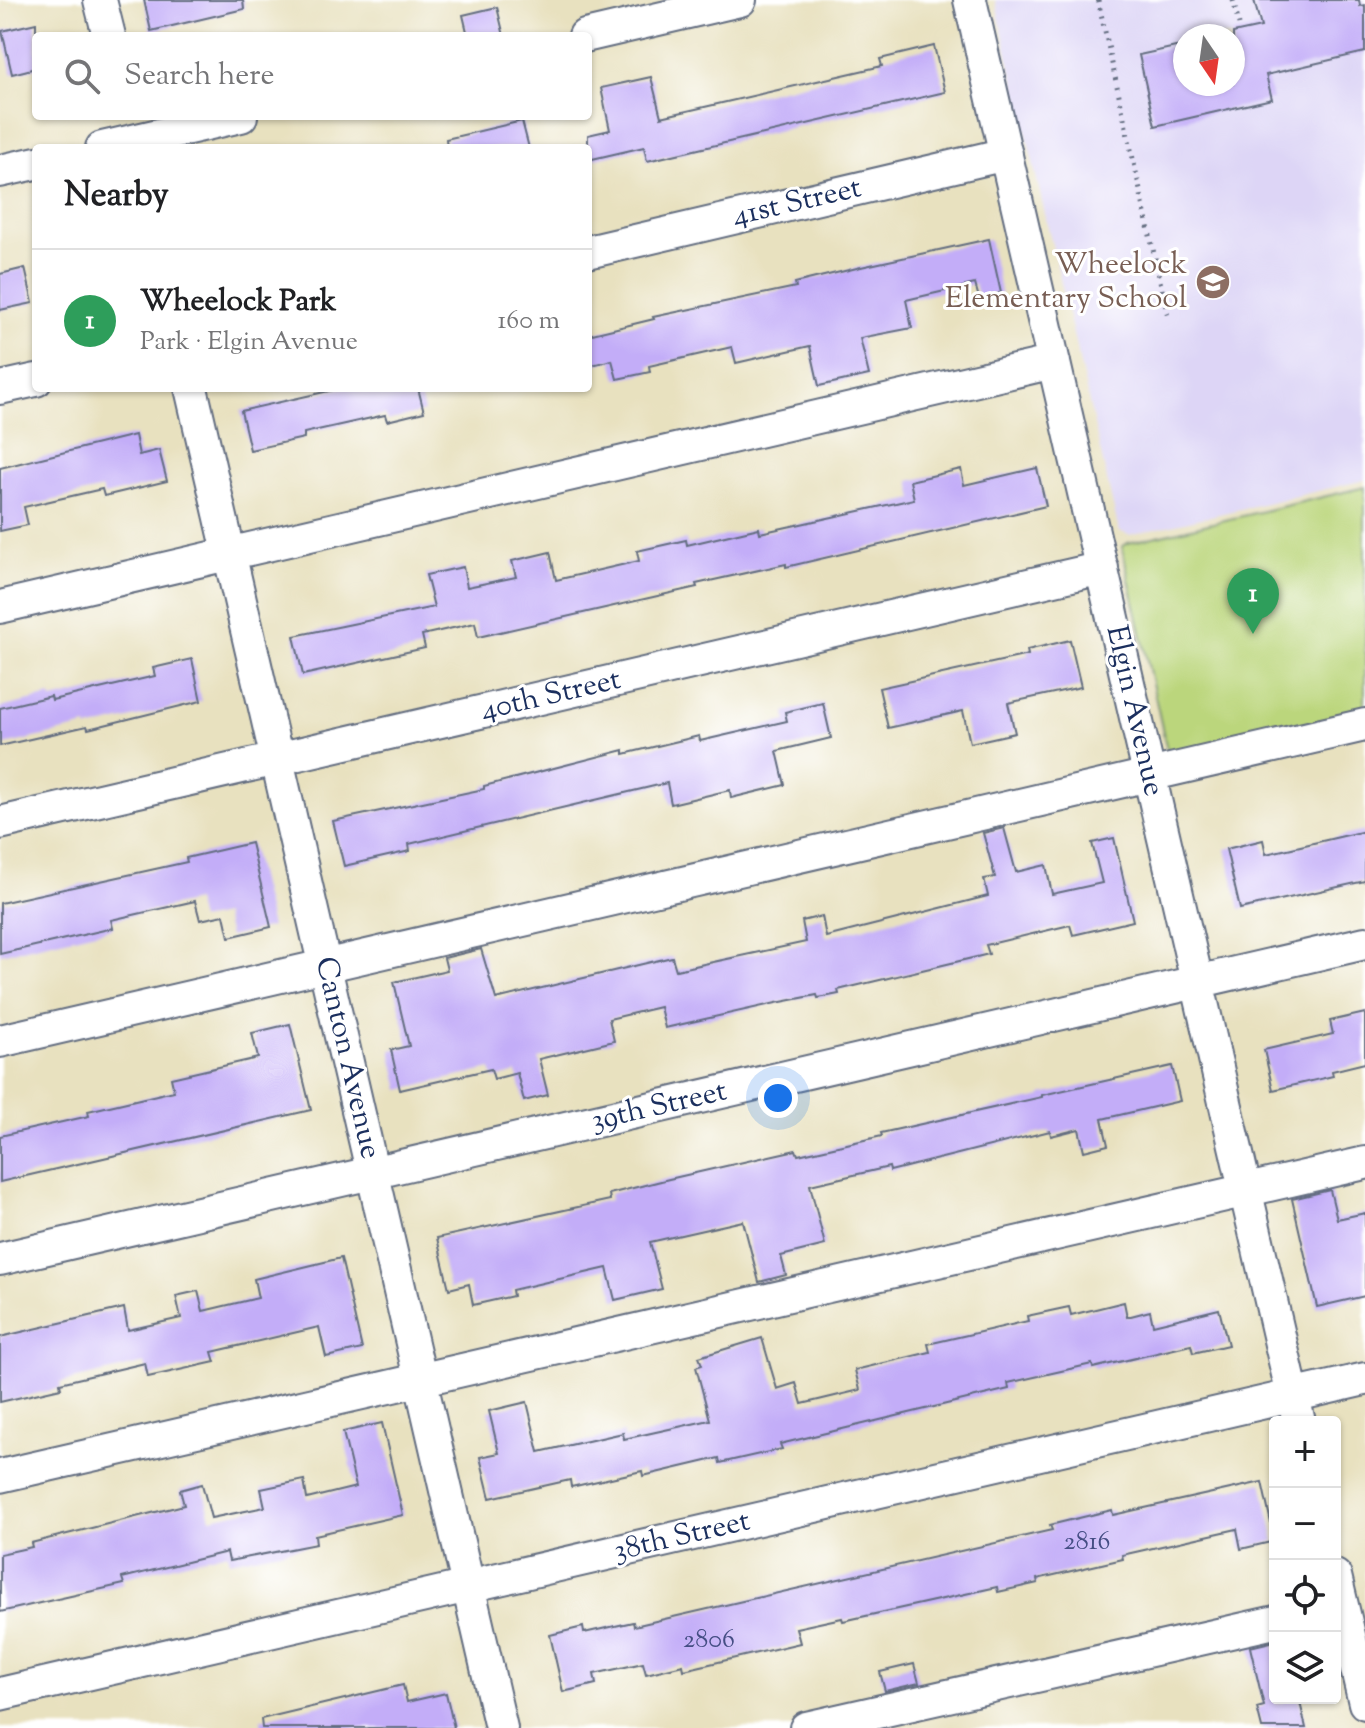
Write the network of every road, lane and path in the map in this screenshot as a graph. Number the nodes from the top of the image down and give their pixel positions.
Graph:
1 (100, 0) edge
2 (740, 0) edge
3 (970, 0) edge
4 (1098, 0) edge
5 (1233, 0) edge
6 (1239, 24) edge
7 (108, 32) edge
8 (592, 34) edge
9 (218, 120) edge
10 (134, 135) edge
11 (112, 144) edge
12 (1006, 154) junction
13 (32, 164) edge
14 (0, 171) edge
15 (592, 251) edge
16 (1168, 317) dead end
17 (1054, 362) junction
18 (32, 381) edge
19 (0, 388) edge
20 (192, 392) edge
21 (231, 554) junction
22 (1102, 568) junction
23 (0, 607) edge
24 (1365, 725) edge
25 (279, 759) junction
26 (1149, 776) junction
27 (0, 823) edge
28 (1365, 943) edge
29 (326, 966) junction
30 (1197, 982) junction
31 (0, 1041) edge
32 (1365, 1163) edge
33 (373, 1173) junction
34 (1245, 1191) junction
35 (0, 1259) edge
36 (421, 1378) junction
37 (1365, 1379) edge
38 (1296, 1409) edge
39 (0, 1476) edge
40 (468, 1586) junction
41 (1341, 1606) edge
42 (1269, 1623) edge
43 (1358, 1643) edge
44 (0, 1694) edge
45 (1365, 1703) edge
46 (501, 1728) edge
47 (806, 1728) edge

1 - 7 street
2 - 8 street
3 - 12 street, Elgin Avenue
4 - 16 path
5 - 6 path
9 - 10 street
10 - 11 street
12 - 15 street, 41st Street
12 - 17 street, Elgin Avenue
13 - 14 street
17 - 21 street
17 - 22 street, Elgin Avenue
18 - 19 street
20 - 21 street, Canton Avenue
21 - 23 street
21 - 25 street, Canton Avenue
22 - 25 street, 40th Street
22 - 26 street, Elgin Avenue
24 - 26 street
25 - 27 street, 40th Street
25 - 29 street, Canton Avenue
26 - 29 street
26 - 30 street, Elgin Avenue
28 - 30 street, 39th Street
29 - 31 street
29 - 33 street, Canton Avenue
30 - 33 street, 39th Street
30 - 34 street, Elgin Avenue
32 - 34 street
33 - 35 street, 39th Street
33 - 36 street, Canton Avenue
34 - 36 street
34 - 38 street, Elgin Avenue
36 - 39 street
36 - 40 street, Canton Avenue
37 - 38 street, 38th Street
38 - 40 street, 38th Street
40 - 44 street, 38th Street
40 - 46 street, Canton Avenue
41 - 43 street
42 - 47 street
43 - 45 street

